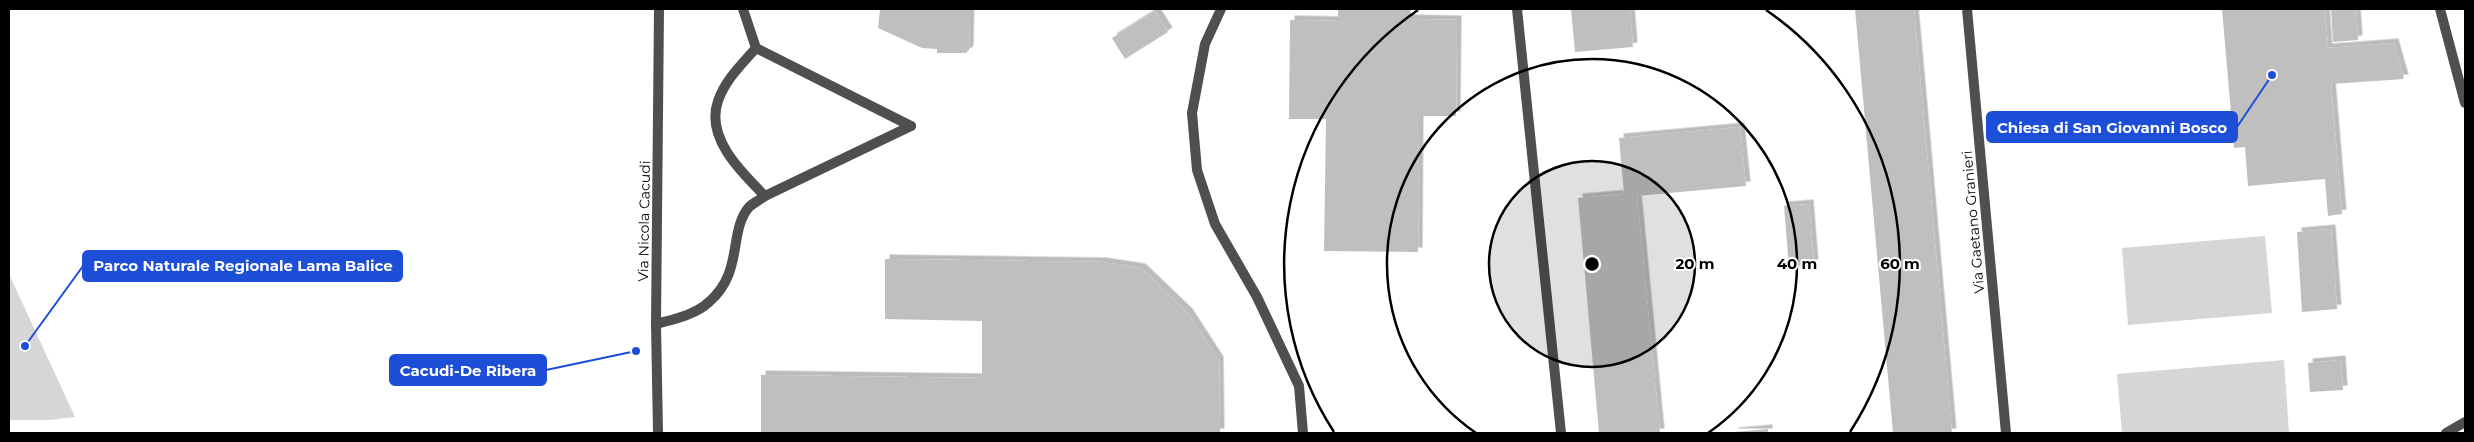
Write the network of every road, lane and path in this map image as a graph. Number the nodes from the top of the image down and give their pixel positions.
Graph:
1 (659, 9) edge
2 (743, 9) edge
3 (1221, 9) edge
4 (1517, 9) edge
5 (1967, 9) edge
6 (2440, 9) edge
7 (756, 48) junction
8 (2465, 103) edge
9 (765, 196) junction
10 (656, 324) junction
11 (2465, 422) edge
12 (658, 433) edge
13 (1303, 433) edge
14 (1561, 433) edge
15 (2006, 433) edge
16 (2446, 433) edge

1 - 10 street, Via Nicola Cacudi
2 - 7 street
3 - 13 street
4 - 14 street
5 - 15 street, Via Gaetano Granieri
6 - 8 street
7 - 9 street
7 - 9 street
9 - 10 street
10 - 12 street, Via Nicola Cacudi
11 - 16 street

